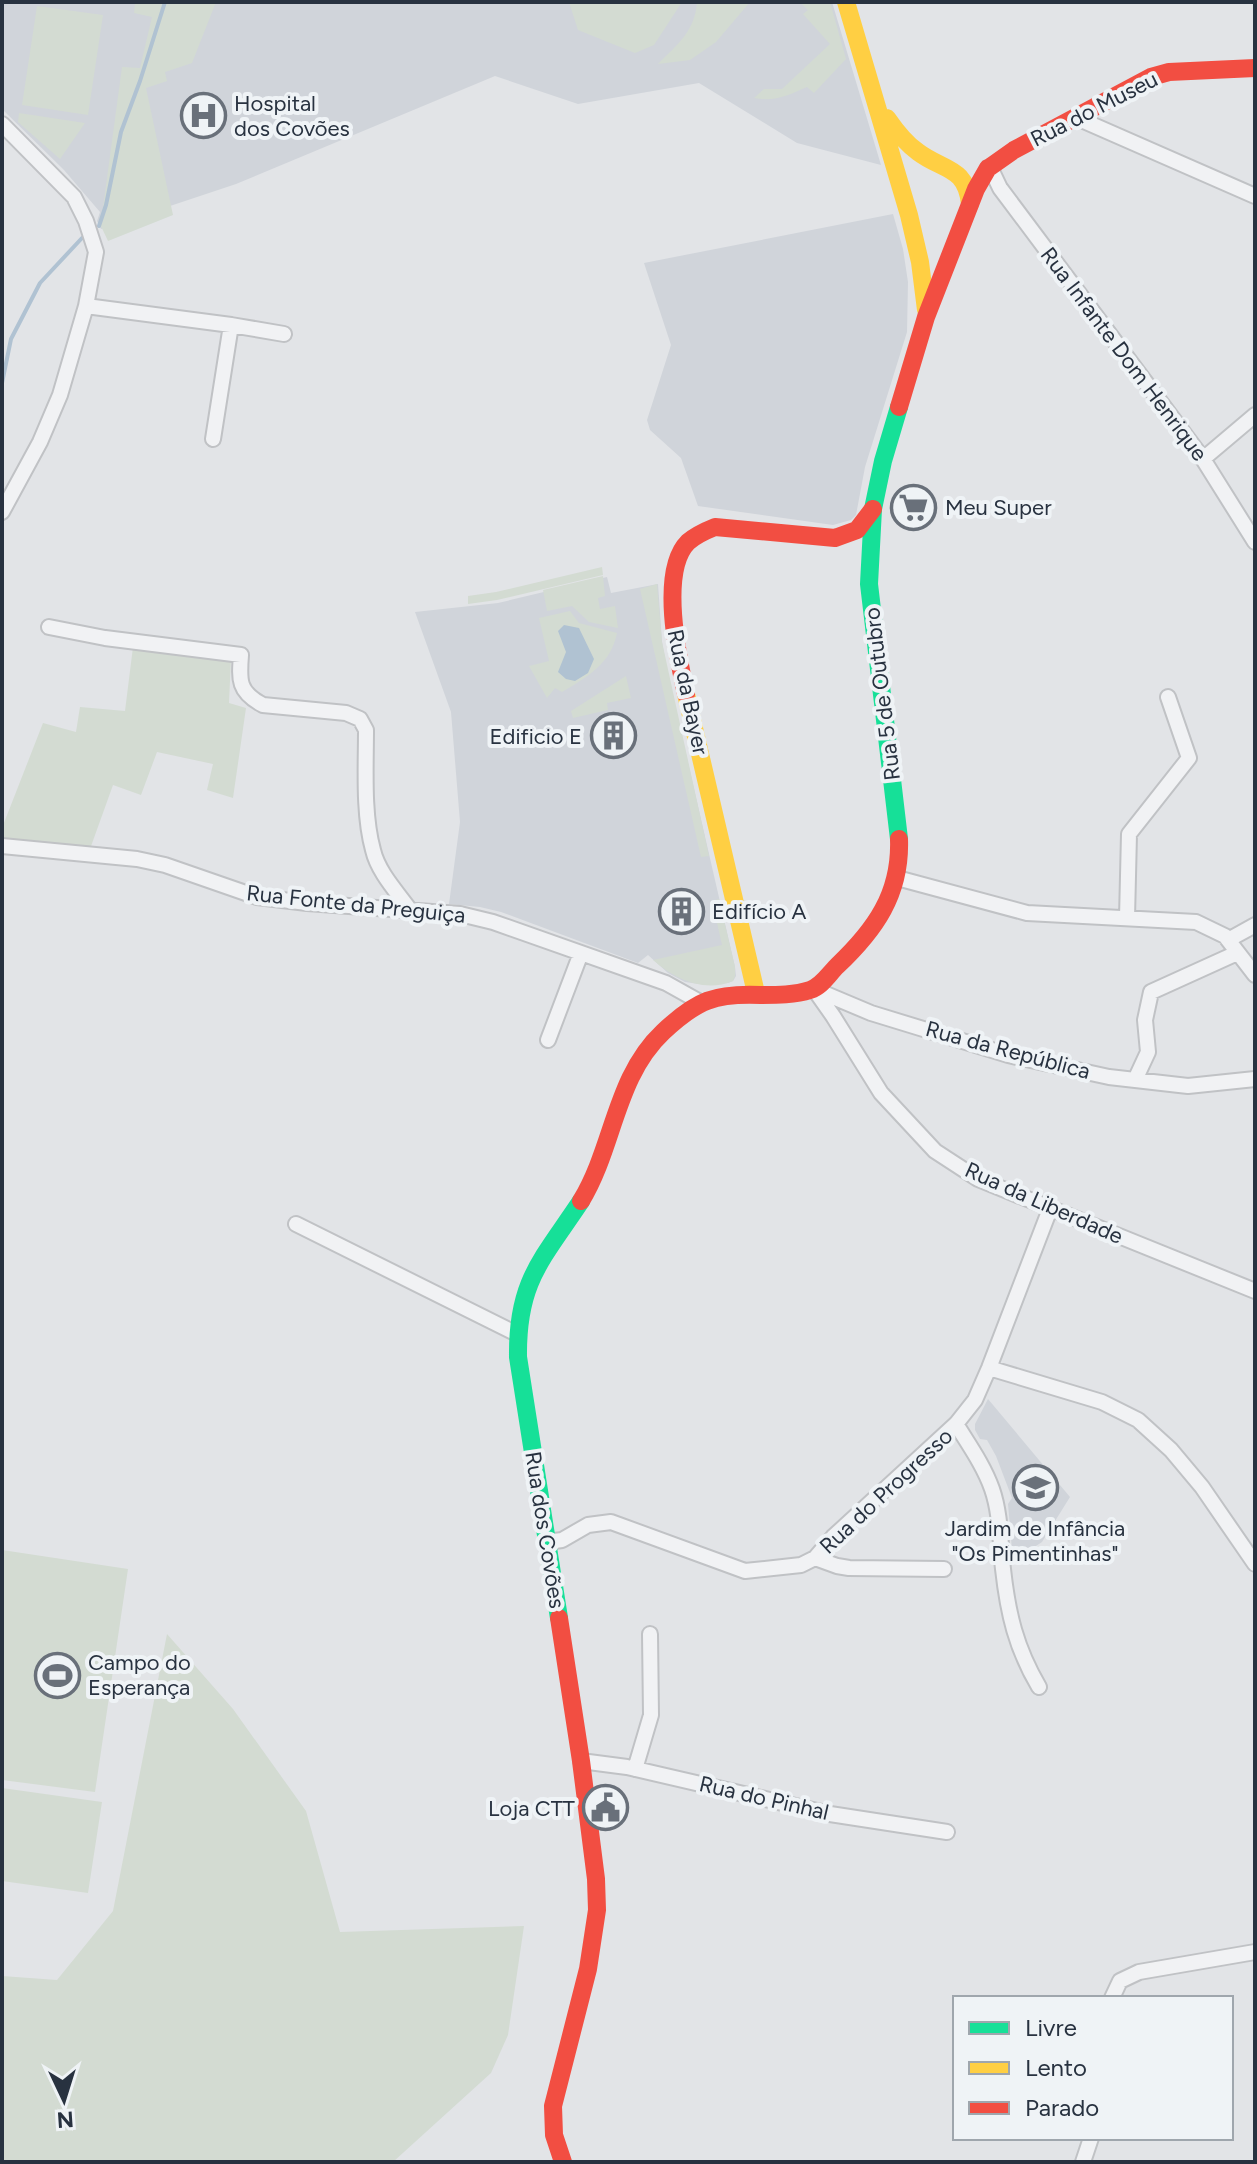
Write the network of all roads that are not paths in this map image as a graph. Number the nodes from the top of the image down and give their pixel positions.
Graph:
1 (846, 2) edge
2 (1255, 68) edge
3 (878, 106) junction
4 (1077, 118) junction
5 (2, 124) edge
6 (927, 158) junction
7 (989, 168) junction
8 (953, 170) junction
9 (899, 177) junction
10 (1255, 196) edge
11 (970, 207) junction
12 (917, 243) junction
13 (955, 246) junction
14 (86, 306) junction
15 (926, 317) junction
16 (231, 325) junction
17 (284, 334) dead end
18 (1255, 415) edge
19 (213, 439) dead end
20 (1203, 459) junction
21 (873, 509) junction
22 (2, 512) edge
23 (835, 538) junction
24 (1255, 542) edge
25 (869, 570) junction
26 (49, 627) dead end
27 (1168, 697) dead end
28 (2, 846) edge
29 (897, 878) junction
30 (410, 910) junction
31 (1127, 918) junction
32 (1255, 925) edge
33 (1232, 946) junction
34 (581, 953) junction
35 (1255, 975) edge
36 (814, 989) junction
37 (756, 993) junction
38 (700, 1002) junction
39 (548, 1040) dead end
40 (1255, 1079) edge
41 (1135, 1080) junction
42 (1050, 1209) junction
43 (296, 1224) dead end
44 (1255, 1291) edge
45 (517, 1334) junction
46 (989, 1368) junction
47 (956, 1424) junction
48 (547, 1542) junction
49 (815, 1558) junction
50 (1255, 1564) edge
51 (944, 1569) dead end
52 (650, 1634) dead end
53 (1039, 1687) dead end
54 (581, 1761) junction
55 (635, 1769) junction
56 (947, 1832) dead end
57 (1255, 1952) edge
58 (1113, 1996) edge
59 (1090, 2140) edge
60 (563, 2162) edge
61 (1083, 2162) edge

1 - 3 street
2 - 4 street, Rua do Museu
3 - 6 street
3 - 9 street
4 - 7 street, Rua do Museu
4 - 10 street
5 - 14 street
6 - 8 street
6 - 9 street
7 - 8 street
7 - 11 street
7 - 20 street, Rua Infante Dom Henrique
8 - 11 street
9 - 12 street
11 - 13 street
12 - 13 street
12 - 15 street, Rua 5 de Outubro
13 - 15 street, Rua 5 de Outubro
14 - 16 street
14 - 22 street
15 - 21 street, Rua 5 de Outubro
16 - 17 street
16 - 19 street
18 - 20 street
20 - 24 street, Rua Infante Dom Henrique
21 - 23 street
21 - 25 street, Rua 5 de Outubro
23 - 25 street
23 - 37 street, Rua da Bayer
25 - 29 street, Rua 5 de Outubro
26 - 30 street
27 - 31 street
28 - 30 street, Rua Fonte da Preguiça
29 - 31 street
29 - 36 street, Rua 5 de Outubro
30 - 34 street, Rua Fonte da Preguiça
31 - 33 street
32 - 33 street
33 - 35 street
33 - 41 street
34 - 38 street, Rua Fonte da Preguiça
34 - 39 street
36 - 37 street
36 - 41 street, Rua da República
36 - 42 street, Rua da Liberdade
37 - 38 street, Rua dos Covões
38 - 45 street, Rua dos Covões
40 - 41 street, Rua da República
42 - 44 street, Rua da Liberdade
42 - 46 street, Rua do Progresso
43 - 45 street
45 - 48 street, Rua dos Covões
46 - 47 street, Rua do Progresso
46 - 50 street
47 - 49 street, Rua do Progresso
47 - 53 street
48 - 49 street, Rua do Progresso
48 - 54 street, Rua dos Covões
49 - 51 street
52 - 55 street
54 - 55 street, Rua do Pinhal
54 - 60 street, Rua dos Covões
55 - 56 street, Rua do Pinhal
57 - 58 street
59 - 61 street

